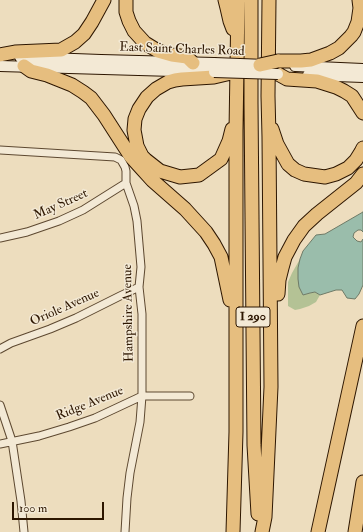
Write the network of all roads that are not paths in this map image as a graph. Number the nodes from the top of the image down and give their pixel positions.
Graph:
1 (104, 0) edge
2 (126, 0) edge
3 (225, 0) edge
4 (238, 0) edge
5 (251, 0) edge
6 (268, 0) edge
7 (275, 0) edge
8 (359, 0) edge
9 (268, 38) junction
10 (237, 39) junction
11 (0, 56) edge
12 (193, 63) junction
13 (260, 65) joint
14 (0, 66) edge
15 (24, 66) junction
16 (278, 67) junction
17 (363, 69) edge
18 (214, 71) junction
19 (231, 73) joint
20 (363, 77) edge
21 (236, 108) junction
22 (363, 113) edge
23 (269, 121) junction
24 (363, 148) edge
25 (0, 150) edge
26 (363, 174) edge
27 (126, 183) junction
28 (0, 238) edge
29 (139, 287) junction
30 (363, 326) edge
31 (0, 349) edge
32 (236, 358) junction
33 (271, 386) junction
34 (142, 396) junction
35 (190, 396) dead end
36 (0, 405) edge
37 (12, 442) junction
38 (0, 444) edge
39 (363, 482) edge
40 (24, 532) edge
41 (125, 532) edge
42 (233, 532) edge
43 (259, 532) edge
44 (262, 532) edge
45 (318, 532) edge
46 (355, 532) edge

1 - 11 highway
2 - 12 highway
3 - 10 highway
4 - 10 highway, I 290
5 - 43 highway, I 290
6 - 9 highway
7 - 9 highway
8 - 16 highway
9 - 23 highway
10 - 21 highway, I 290
11 - 12 main road, East Saint Charles Road
12 - 18 main road, East Saint Charles Road
13 - 16 highway, bridge
13 - 18 main road, East Saint Charles Road, bridge
14 - 15 main road, East Saint Charles Road
15 - 18 main road, East Saint Charles Road
15 - 32 highway
16 - 17 main road, East Saint Charles Road
16 - 19 main road, East Saint Charles Road, bridge
16 - 20 main road, East Saint Charles Road
16 - 22 highway
18 - 19 highway
18 - 21 highway
21 - 32 highway, I 290
23 - 24 highway
23 - 33 highway
25 - 27 street, Hampshire Avenue
26 - 33 highway
27 - 28 street, May Street
27 - 29 street, Hampshire Avenue
29 - 31 street, Oriole Avenue
29 - 34 street, Hampshire Avenue
30 - 45 highway
32 - 42 highway, I 290
33 - 44 highway
34 - 35 street, Ridge Avenue
34 - 37 street, Ridge Avenue
34 - 41 street, Hampshire Avenue
36 - 37 street
37 - 38 street, Ridge Avenue
37 - 40 street
39 - 46 highway

